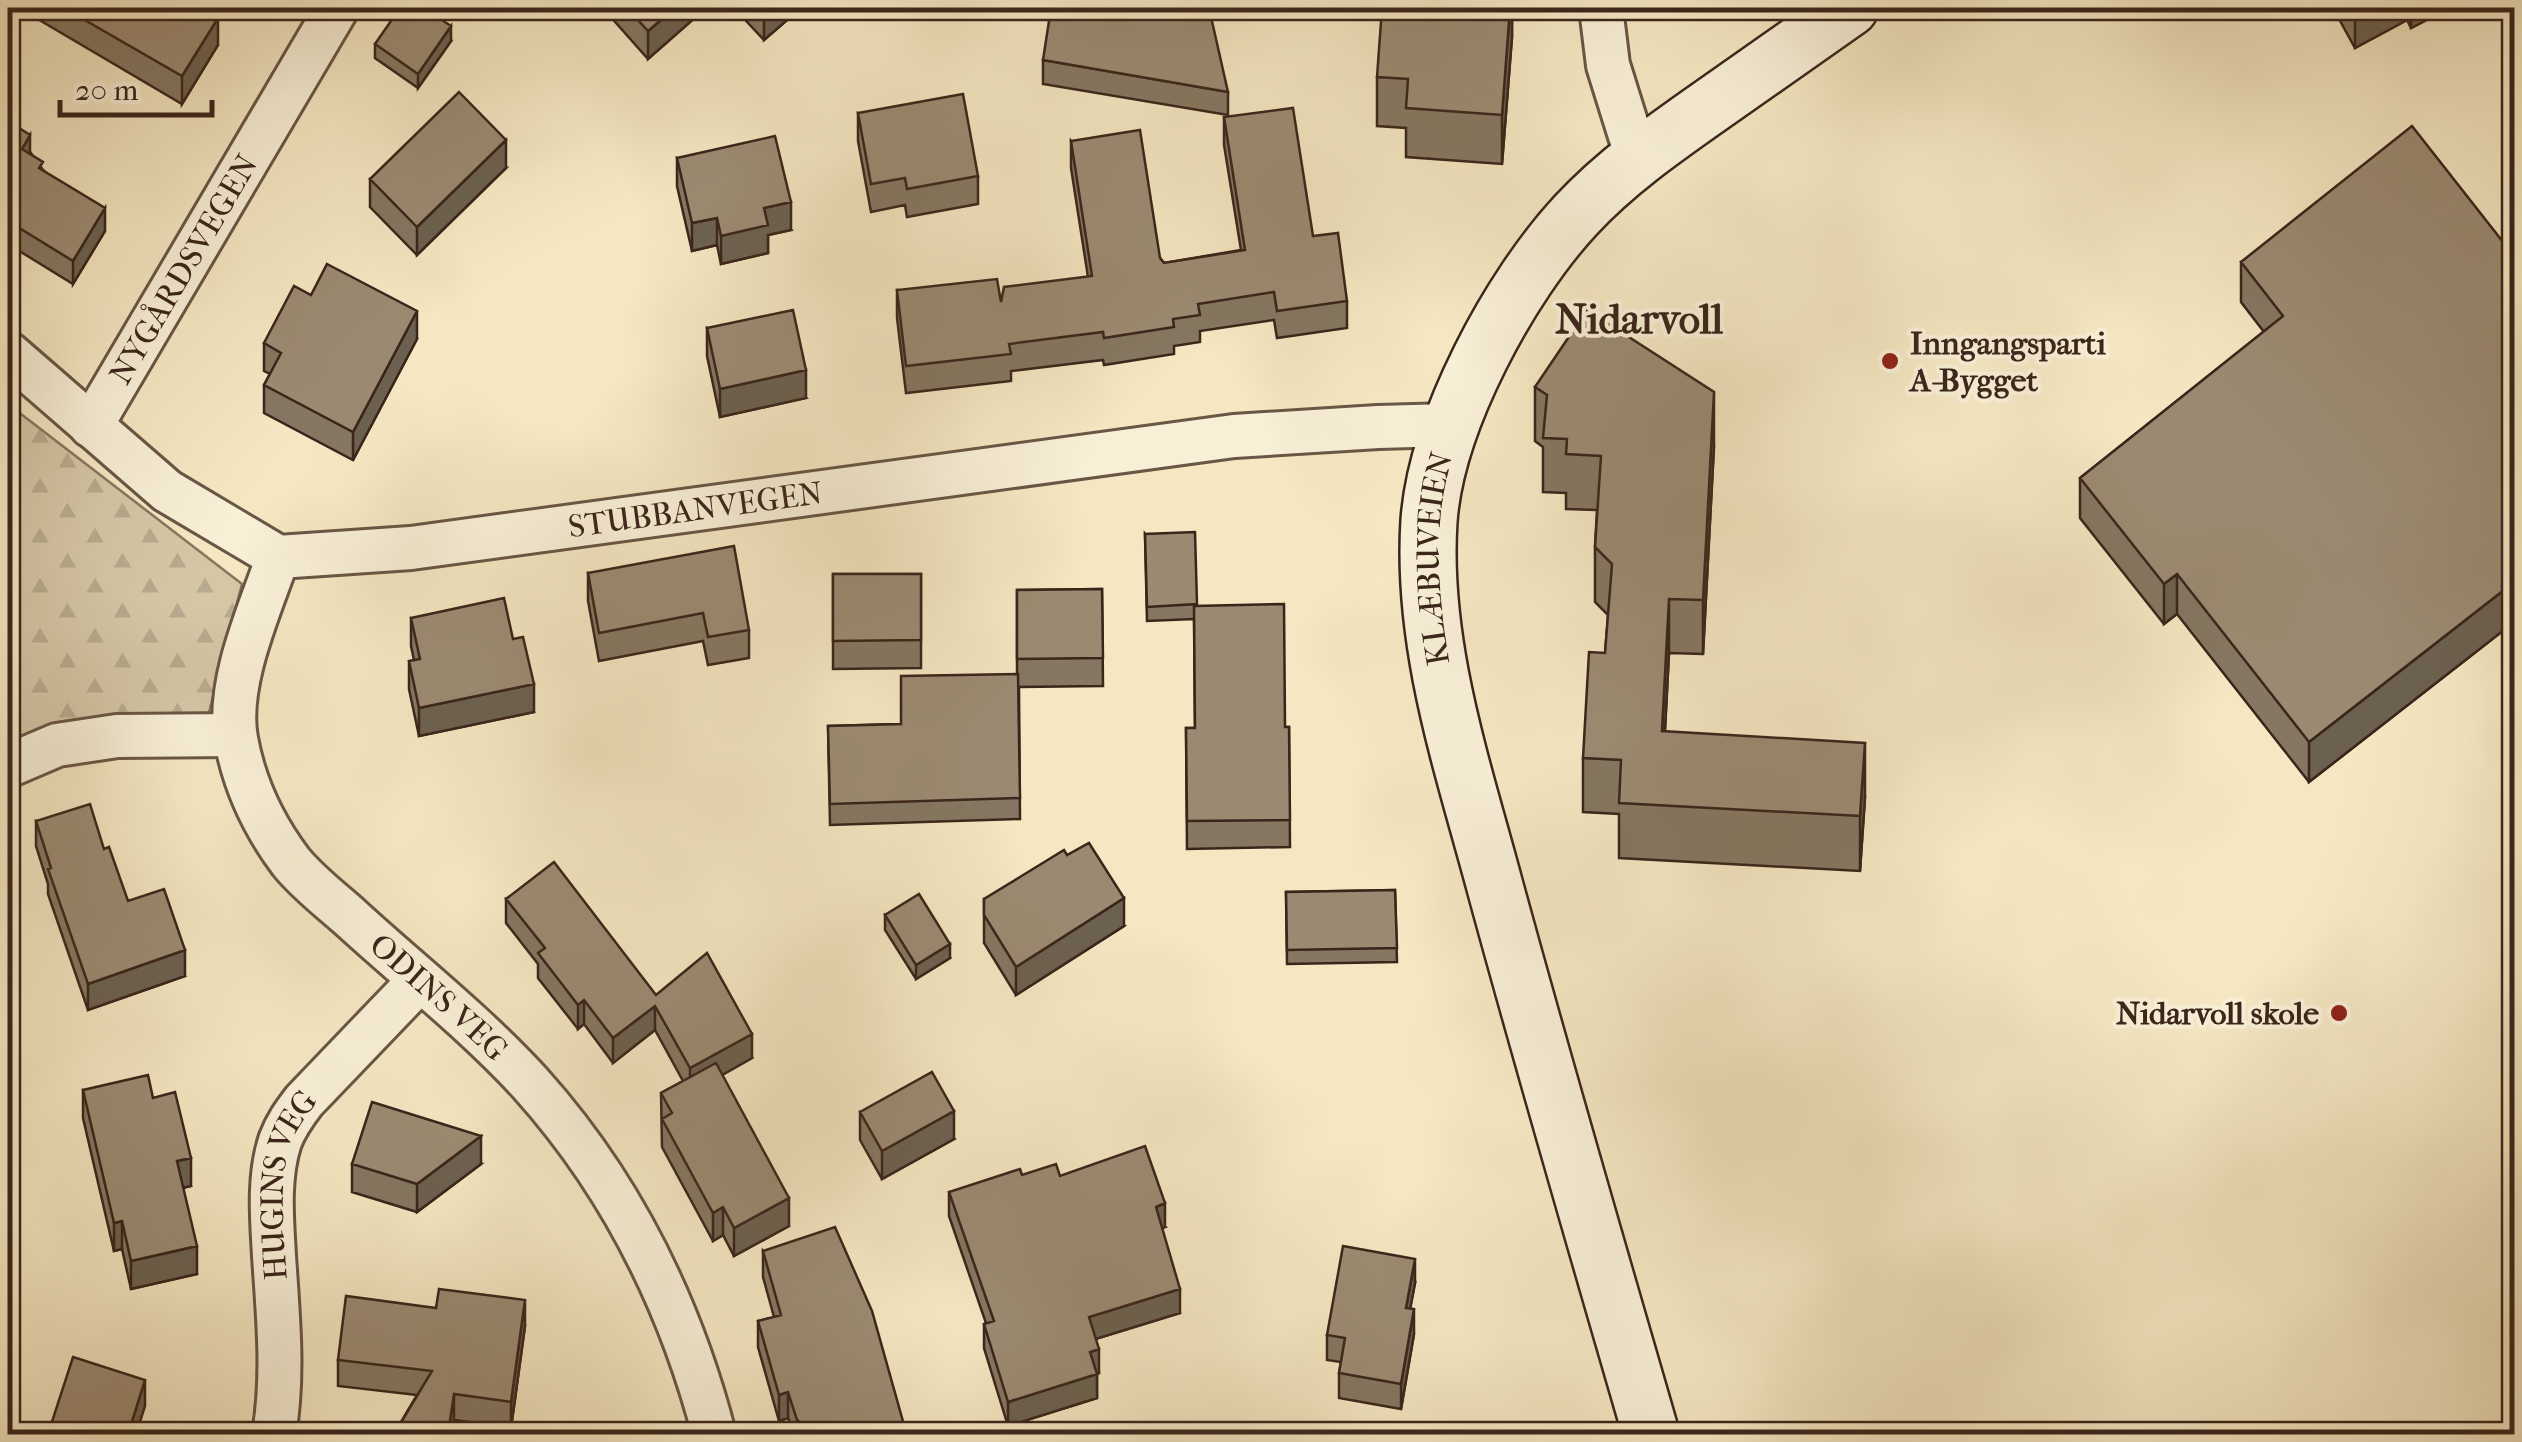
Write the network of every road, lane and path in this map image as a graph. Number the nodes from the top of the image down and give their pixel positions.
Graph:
1 (337, 8) edge
2 (1601, 8) edge
3 (1850, 8) edge
4 (1637, 158) junction
5 (8, 353) edge
6 (90, 426) junction
7 (1450, 426) junction
8 (278, 556) junction
9 (235, 735) junction
10 (8, 766) edge
11 (419, 981) junction
12 (274, 1434) edge
13 (714, 1434) edge
14 (1652, 1434) edge

1 - 6 street, NYGÅRDSVEGEN
2 - 4 street
3 - 4 street, KLÆBUVEIEN
4 - 7 street, KLÆBUVEIEN
5 - 6 street
6 - 8 street
7 - 8 street, STUBBANVEGEN
7 - 14 street, KLÆBUVEIEN
8 - 9 street, ODINS VEG
9 - 10 street
9 - 11 street, ODINS VEG
11 - 12 street, HUGINS VEG
11 - 13 street, ODINS VEG

